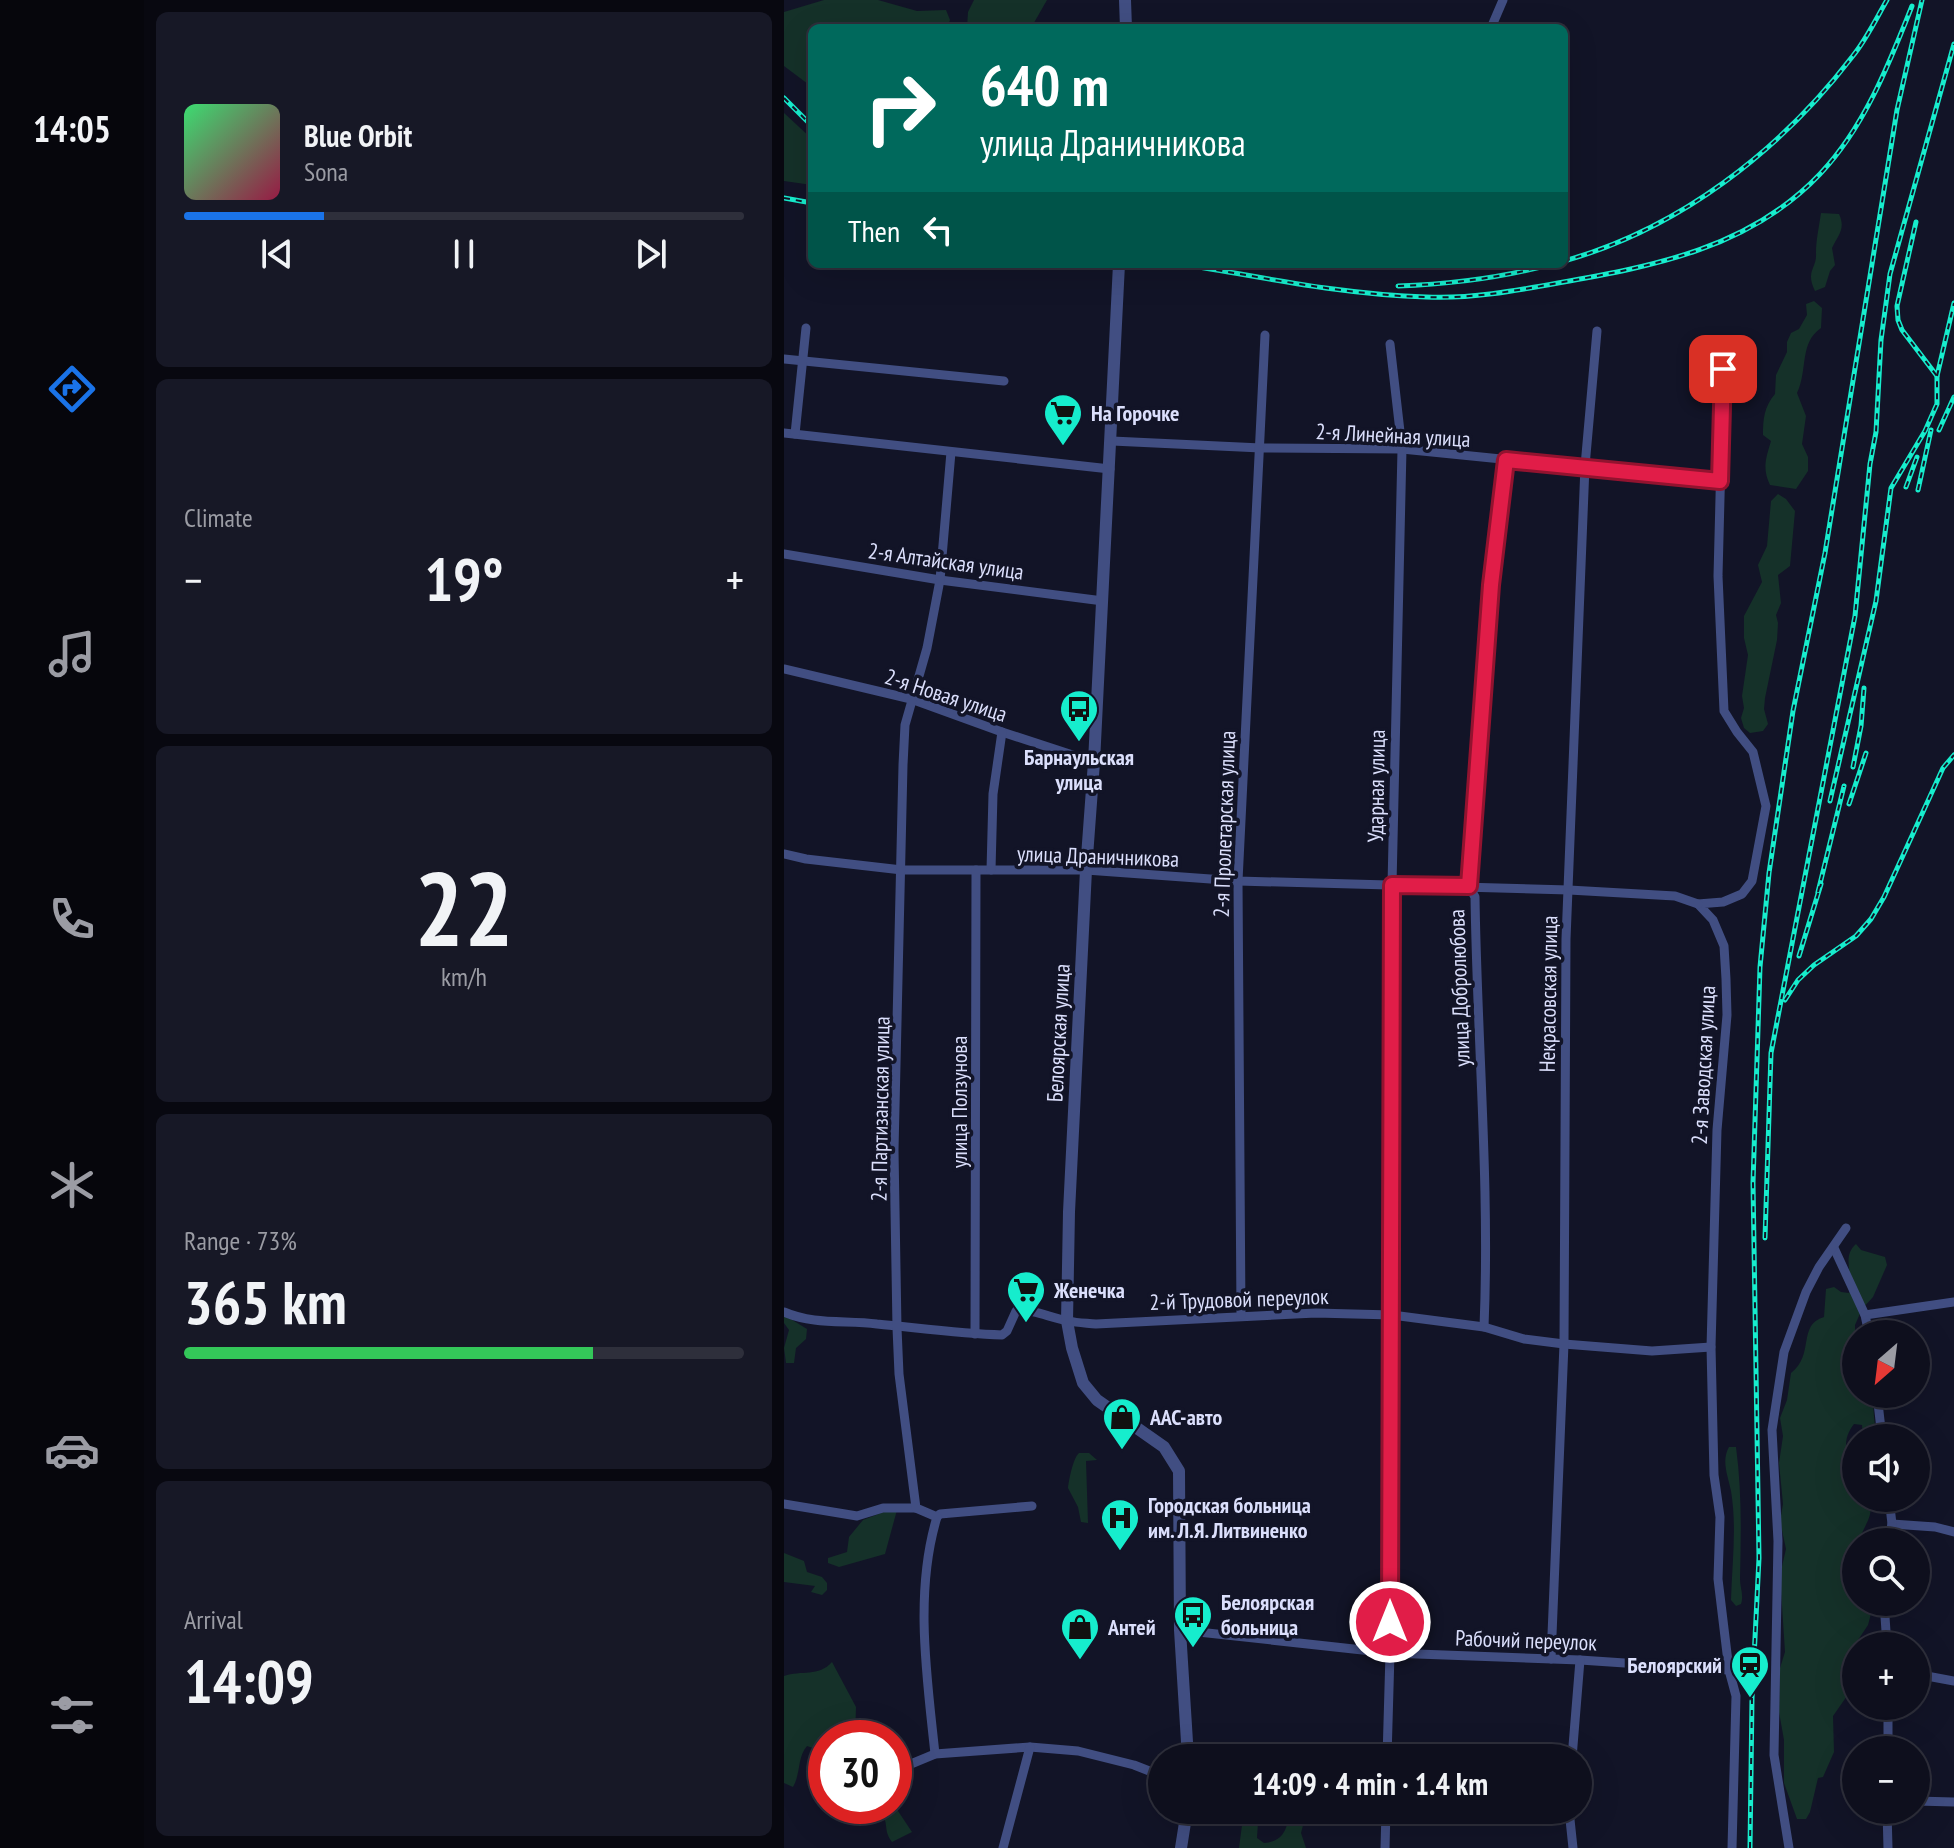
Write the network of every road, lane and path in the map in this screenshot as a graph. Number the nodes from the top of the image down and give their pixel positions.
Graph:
1 (1125, 0) edge
2 (1503, 0) edge
3 (1126, 24) edge
4 (1493, 24) edge
5 (1119, 268) edge
6 (806, 328) dead end
7 (1597, 331) dead end
8 (1265, 335) dead end
9 (1724, 341) dead end
10 (1390, 344) dead end
11 (784, 359) edge
12 (803, 361) junction
13 (1004, 381) dead end
14 (790, 434) edge
15 (1112, 441) junction
16 (1261, 448) junction
17 (1402, 449) junction
18 (951, 452) junction
19 (1506, 460) junction
20 (1585, 466) junction
21 (1110, 469) junction
22 (1720, 481) junction
23 (784, 554) edge
24 (940, 580) junction
25 (1103, 601) junction
26 (784, 669) edge
27 (911, 699) junction
28 (1002, 732) junction
29 (1094, 762) junction
30 (784, 854) edge
31 (902, 870) junction
32 (976, 870) junction
33 (991, 870) junction
34 (1086, 870) junction
35 (1238, 881) junction
36 (1392, 885) junction
37 (1469, 886) junction
38 (1569, 890) junction
39 (1698, 904) junction
40 (1846, 1228) dead end
41 (1834, 1248) junction
42 (1954, 1302) edge
43 (784, 1312) edge
44 (1241, 1315) junction
45 (1392, 1315) junction
46 (1865, 1315) junction
47 (1866, 1320) edge
48 (1067, 1321) junction
49 (1484, 1327) junction
50 (897, 1328) junction
51 (975, 1334) junction
52 (1564, 1344) junction
53 (1711, 1347) junction
54 (784, 1504) edge
55 (1032, 1506) dead end
56 (916, 1508) junction
57 (1891, 1512) edge
58 (937, 1517) junction
59 (1892, 1524) junction
60 (1891, 1528) edge
61 (1954, 1532) edge
62 (1180, 1630) junction
63 (1390, 1653) junction
64 (1551, 1659) junction
65 (1580, 1660) junction
66 (1729, 1670) junction
67 (1930, 1677) edge
68 (1954, 1681) edge
69 (1187, 1744) edge
70 (1387, 1744) edge
71 (1573, 1744) edge
72 (1030, 1747) junction
73 (935, 1754) junction
74 (912, 1764) edge
75 (1148, 1770) edge
76 (1930, 1801) edge
77 (1954, 1802) edge
78 (1185, 1824) edge
79 (1386, 1824) edge
80 (1570, 1824) edge
81 (1887, 1824) edge
82 (1003, 1848) edge
83 (1181, 1848) edge
84 (1385, 1848) edge
85 (1573, 1848) edge
86 (1732, 1848) edge
87 (1789, 1848) edge
88 (1888, 1848) edge

1 - 3 street
2 - 4 street
5 - 15 street, Белоярская улица
6 - 12 street
7 - 20 street, Некрасовская улица
8 - 16 street, 2-я Пролетарская улица
9 - 22 street
10 - 17 street, Ударная улица
11 - 12 street
12 - 13 street
12 - 14 street
14 - 18 street
15 - 16 street, 2-я Линейная улица
15 - 21 street, Белоярская улица
16 - 17 street, 2-я Линейная улица
16 - 35 street, 2-я Пролетарская улица
17 - 19 street, 2-я Линейная улица
17 - 36 street, Ударная улица
18 - 21 street
18 - 24 street, 2-я Партизанская улица
19 - 20 street, 2-я Линейная улица
19 - 37 street, улица Добролюбова
20 - 22 street, 2-я Линейная улица
20 - 38 street, Некрасовская улица
21 - 25 street, Белоярская улица
22 - 39 street
23 - 24 street, 2-я Алтайская улица
24 - 25 street, 2-я Алтайская улица
24 - 27 street, 2-я Партизанская улица
25 - 29 street, Белоярская улица
26 - 27 street, 2-я Новая улица
27 - 28 street, 2-я Новая улица
27 - 31 street, 2-я Партизанская улица
28 - 29 street, 2-я Новая улица
28 - 33 street
29 - 34 street, Белоярская улица
30 - 31 street, улица Драничникова
31 - 32 street, улица Драничникова
31 - 50 street, 2-я Партизанская улица
32 - 33 street, улица Драничникова
32 - 51 street, улица Ползунова
33 - 34 street, улица Драничникова
34 - 35 street, улица Драничникова
34 - 48 street, Белоярская улица
35 - 36 street, улица Драничникова
35 - 44 street, 2-я Пролетарская улица
36 - 37 street, улица Драничникова
36 - 45 street, Ударная улица
37 - 38 street, улица Драничникова
37 - 49 street, улица Добролюбова
38 - 39 street, улица Драничникова
38 - 52 street, Некрасовская улица
39 - 53 street, 2-я Заводская улица
40 - 41 street
41 - 46 street
41 - 87 street
42 - 46 street
43 - 50 street, 2-й Трудовой переулок
44 - 45 street, 2-й Трудовой переулок
44 - 48 street, 2-й Трудовой переулок
45 - 49 street, 2-й Трудовой переулок
45 - 63 street, Ударная улица
46 - 47 street
48 - 51 street, 2-й Трудовой переулок
48 - 62 street, Белоярская улица
49 - 52 street, 2-й Трудовой переулок
50 - 51 street, 2-й Трудовой переулок
50 - 56 street, 2-я Партизанская улица
52 - 53 street, 2-й Трудовой переулок
52 - 64 street, Некрасовская улица
53 - 66 street, 2-я Заводская улица
54 - 56 street
55 - 58 street
56 - 58 street
57 - 59 street
58 - 73 street
59 - 60 street
59 - 61 street
62 - 63 street, Рабочий переулок
62 - 69 street, Белоярская улица
63 - 64 street, Рабочий переулок
63 - 70 street, Ударная улица
64 - 65 street, Рабочий переулок
65 - 66 street, Рабочий переулок
65 - 71 street
66 - 86 street, 2-я Заводская улица
67 - 68 street
72 - 73 street
72 - 75 street
72 - 82 street
73 - 74 street
76 - 77 street
78 - 83 street
79 - 84 street
80 - 85 street
81 - 88 street

